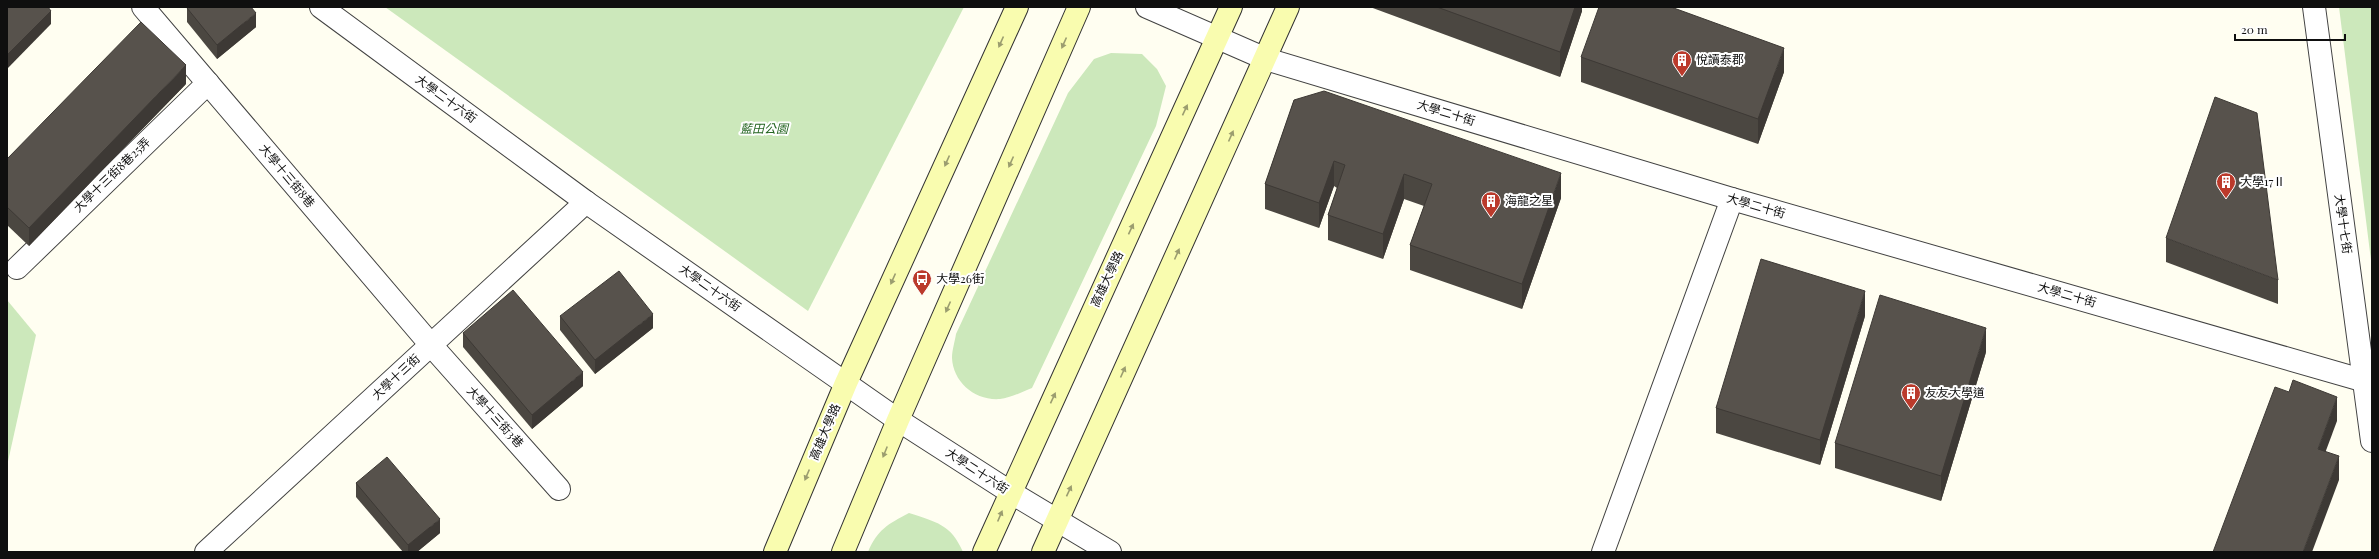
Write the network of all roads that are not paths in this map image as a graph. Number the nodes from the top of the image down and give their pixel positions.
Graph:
1 (143, 7) edge
2 (321, 7) edge
3 (1017, 7) edge
4 (1079, 7) edge
5 (1147, 7) edge
6 (1231, 7) edge
7 (1288, 7) edge
8 (2314, 7) edge
9 (1218, 38) junction
10 (1266, 58) junction
11 (208, 83) junction
12 (1732, 199) junction
13 (586, 202) junction
14 (17, 268) dead end
15 (431, 345) junction
16 (2368, 382) edge
17 (846, 383) junction
18 (898, 420) junction
19 (2372, 441) edge
20 (559, 489) dead end
21 (1010, 492) junction
22 (1056, 520) junction
23 (206, 552) edge
24 (775, 552) edge
25 (843, 552) edge
26 (984, 552) edge
27 (1043, 552) edge
28 (1110, 552) edge
29 (1603, 552) edge

1 - 11 street, 大學十三街8巷
2 - 13 street, 大學二十六街
3 -> 17 street, 高雄大學路
4 -> 18 street
5 - 9 street, 大學二十街
6 - 9 street, 高雄大學路
7 - 10 street
8 - 16 street, 大學十七街
9 - 10 street, 大學二十街
21 -> 9 street, 高雄大學路
10 - 12 street, 大學二十街
22 -> 10 street
11 - 14 street, 大學十三街8巷25弄
11 - 15 street, 大學十三街8巷
12 - 16 street, 大學二十街
12 - 29 street
13 - 15 street, 大學十三街
13 - 17 street, 大學二十六街
15 - 20 street, 大學十三街3巷
15 - 23 street, 大學十三街
16 - 19 street, 大學十七街
17 - 18 street, 大學二十六街
17 -> 24 street, 高雄大學路
18 - 21 street, 大學二十六街
18 -> 25 street
21 - 22 street, 大學二十六街
26 -> 21 street, 高雄大學路
22 - 27 street
22 - 28 street, 大學二十六街

